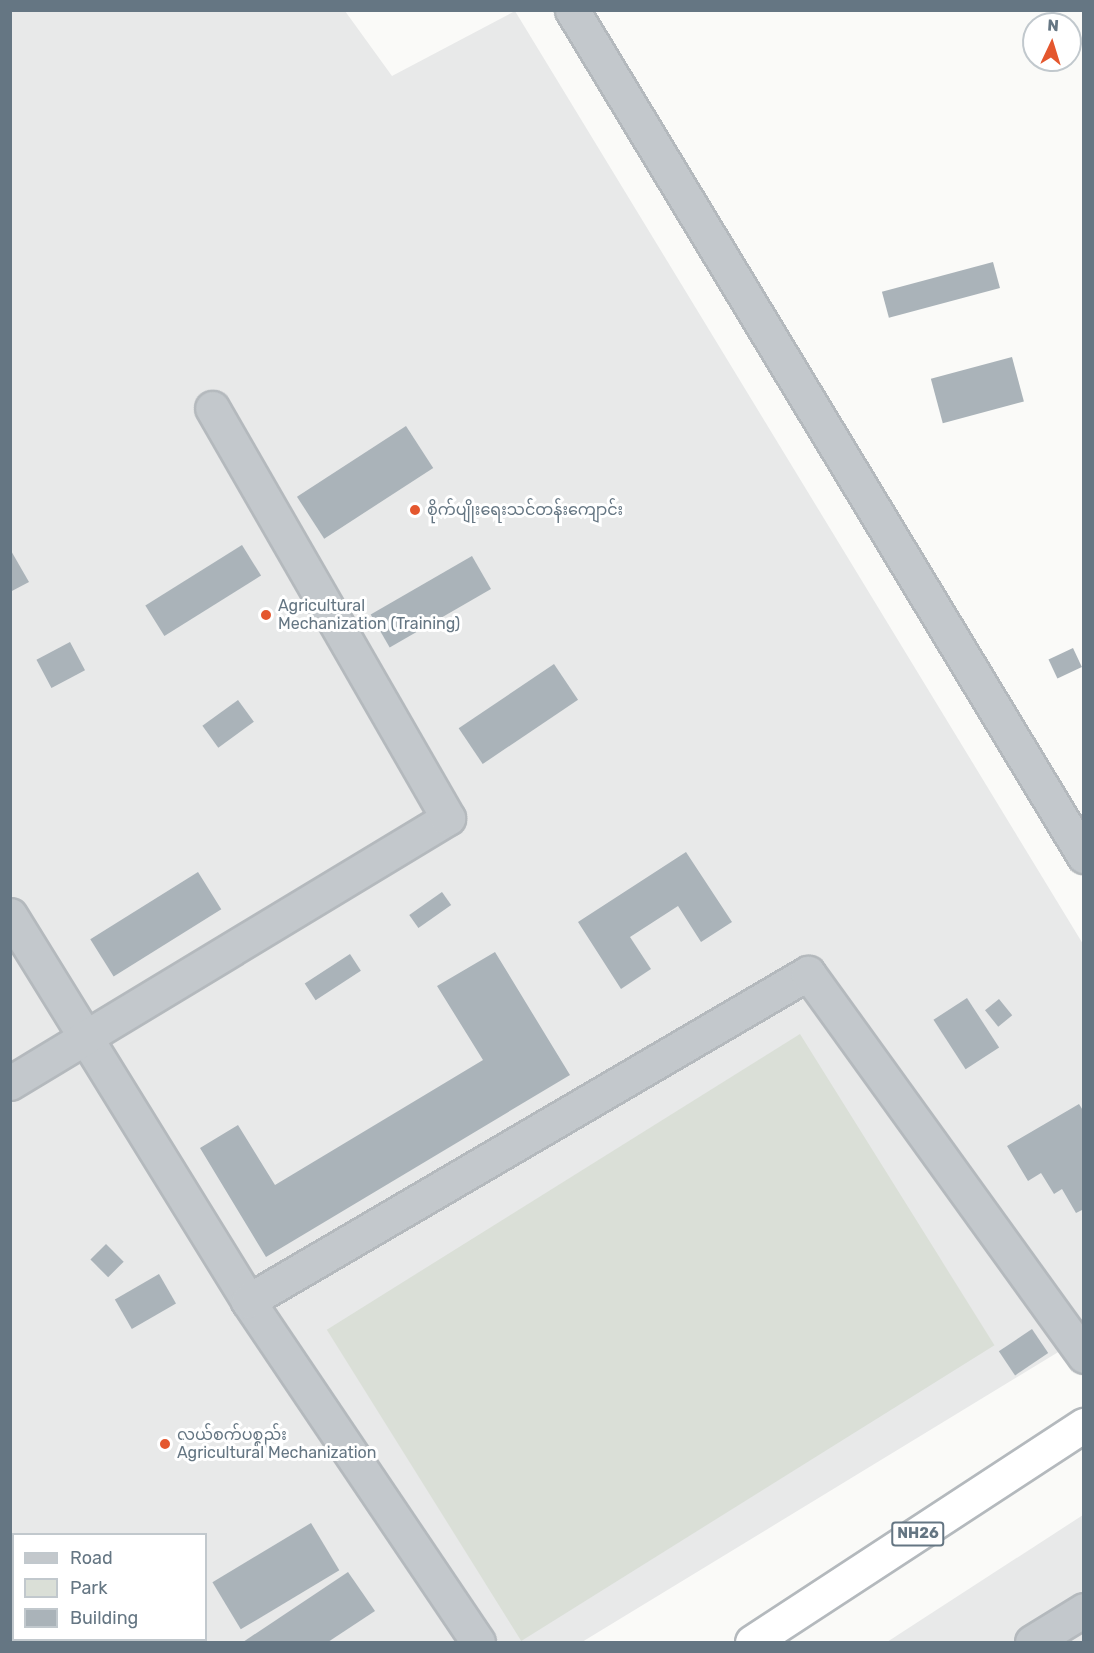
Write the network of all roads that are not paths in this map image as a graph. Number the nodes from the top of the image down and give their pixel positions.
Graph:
1 (572, 10) edge
2 (212, 408) dead end
3 (1083, 856) edge
4 (10, 915) edge
5 (85, 1038) junction
6 (10, 1083) edge
7 (248, 1301) junction
8 (1083, 1356) edge
9 (1083, 1425) edge
10 (1083, 1610) edge
11 (1040, 1641) edge
12 (478, 1642) edge
13 (752, 1642) edge

1 - 3 street
2 - 5 street
4 - 5 street
5 - 6 street
5 - 7 street
7 - 8 street
7 - 12 street
9 - 13 highway, NH26
10 - 11 street

